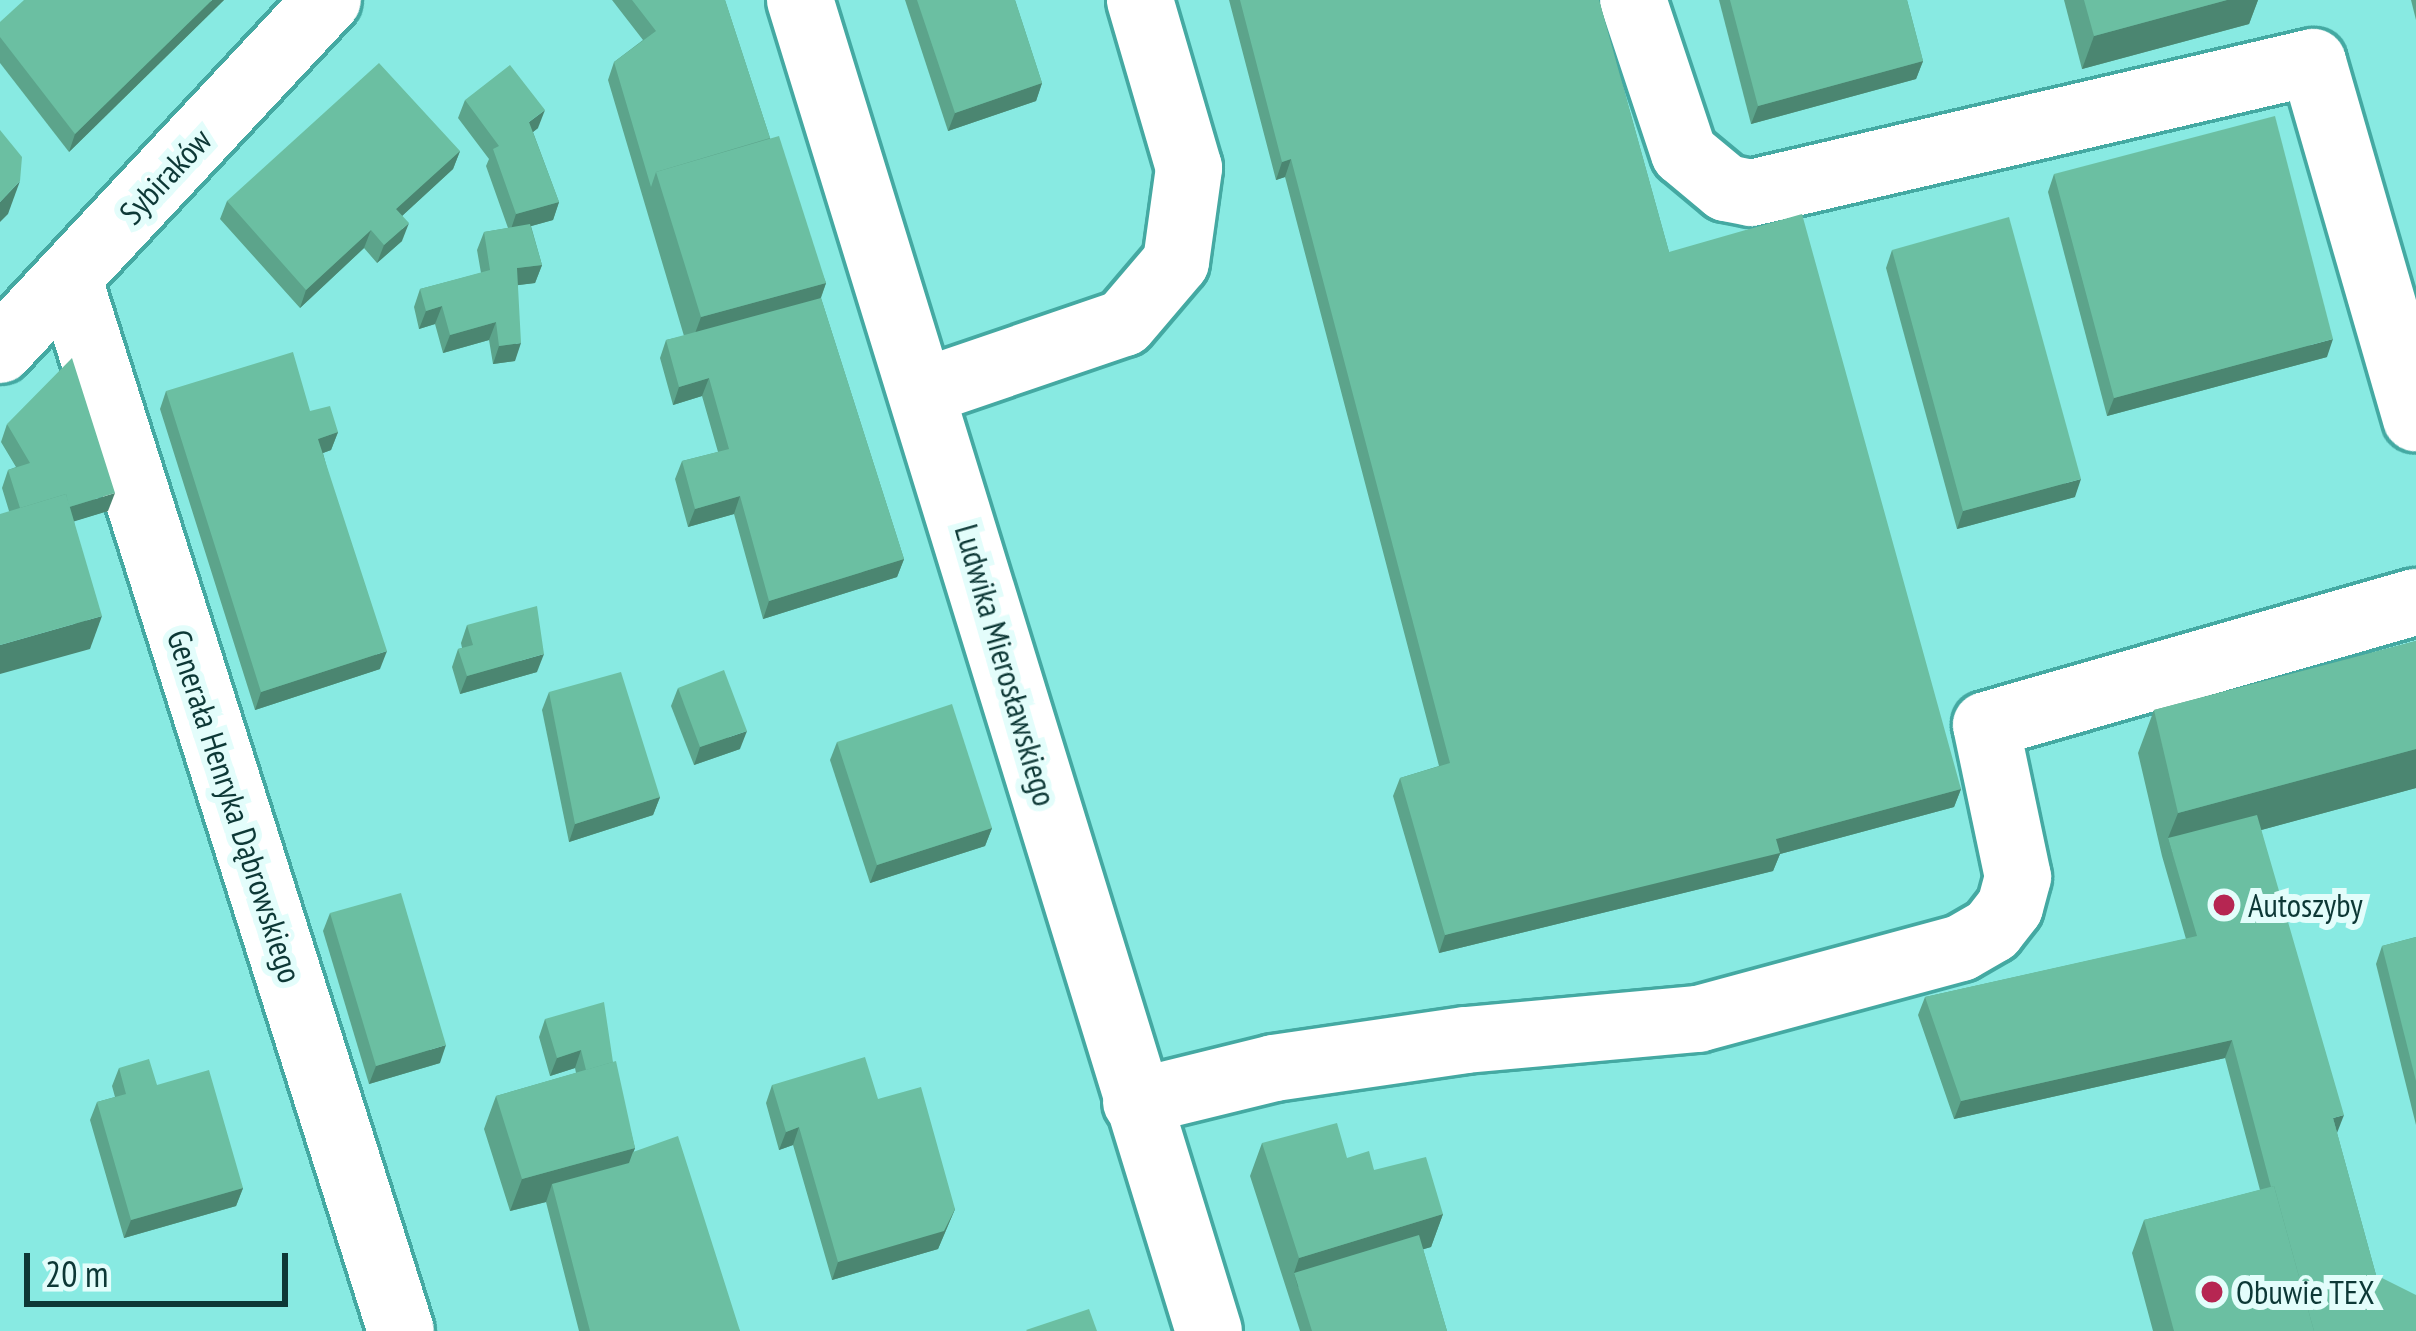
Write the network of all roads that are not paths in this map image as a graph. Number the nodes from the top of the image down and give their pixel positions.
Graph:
1 (328, 0) edge
2 (800, 0) edge
3 (1140, 0) edge
4 (1633, 0) edge
5 (69, 280) junction
6 (0, 350) edge
7 (925, 391) junction
8 (2416, 418) edge
9 (2416, 602) edge
10 (1136, 1102) junction
11 (401, 1331) edge
12 (1209, 1331) edge

1 - 5 street, Sybiraków
2 - 7 street, Ludwika Mierosławskiego
3 - 7 street
4 - 8 street
5 - 6 street, Sybiraków
5 - 11 street, Generała Henryka Dąbrowskiego
7 - 10 street, Ludwika Mierosławskiego
9 - 10 street
10 - 12 street, Ludwika Mierosławskiego

